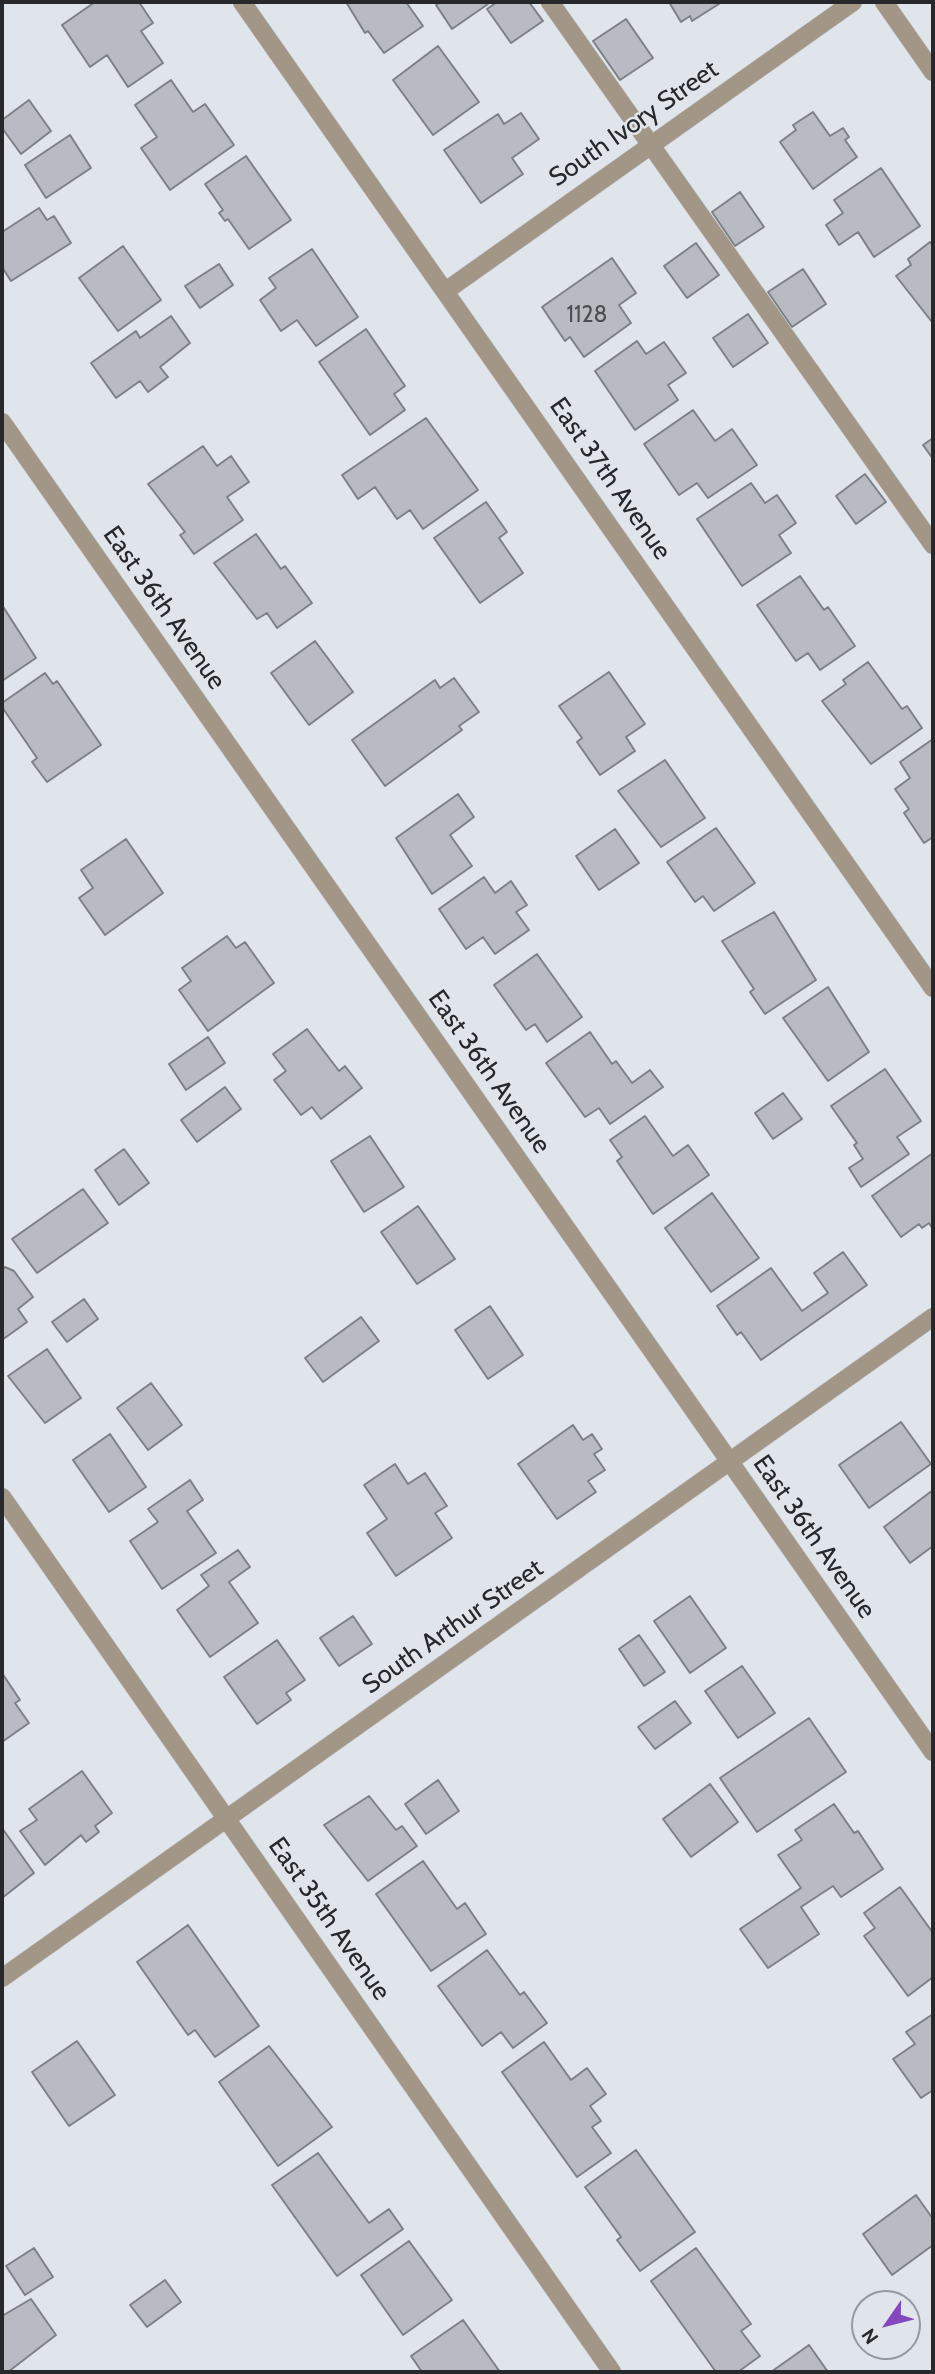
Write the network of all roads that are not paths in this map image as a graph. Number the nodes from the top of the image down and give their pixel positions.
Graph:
1 (242, 2) edge
2 (550, 2) edge
3 (853, 2) edge
4 (884, 2) edge
5 (933, 72) edge
6 (651, 145) junction
7 (447, 290) junction
8 (2, 422) edge
9 (933, 545) edge
10 (933, 988) edge
11 (933, 1317) edge
12 (731, 1463) junction
13 (2, 1497) edge
14 (933, 1752) edge
15 (226, 1818) junction
16 (2, 1978) edge
17 (611, 2372) edge

1 - 7 street, East 37th Avenue
2 - 6 street
3 - 6 street, South Ivory Street
4 - 5 street
6 - 7 street, South Ivory Street
6 - 9 street
7 - 10 street, East 37th Avenue
8 - 12 street, East 36th Avenue
11 - 12 street, South Arthur Street
12 - 14 street, East 36th Avenue
12 - 15 street, South Arthur Street
13 - 15 street, East 35th Avenue
15 - 16 street, South Arthur Street
15 - 17 street, East 35th Avenue

